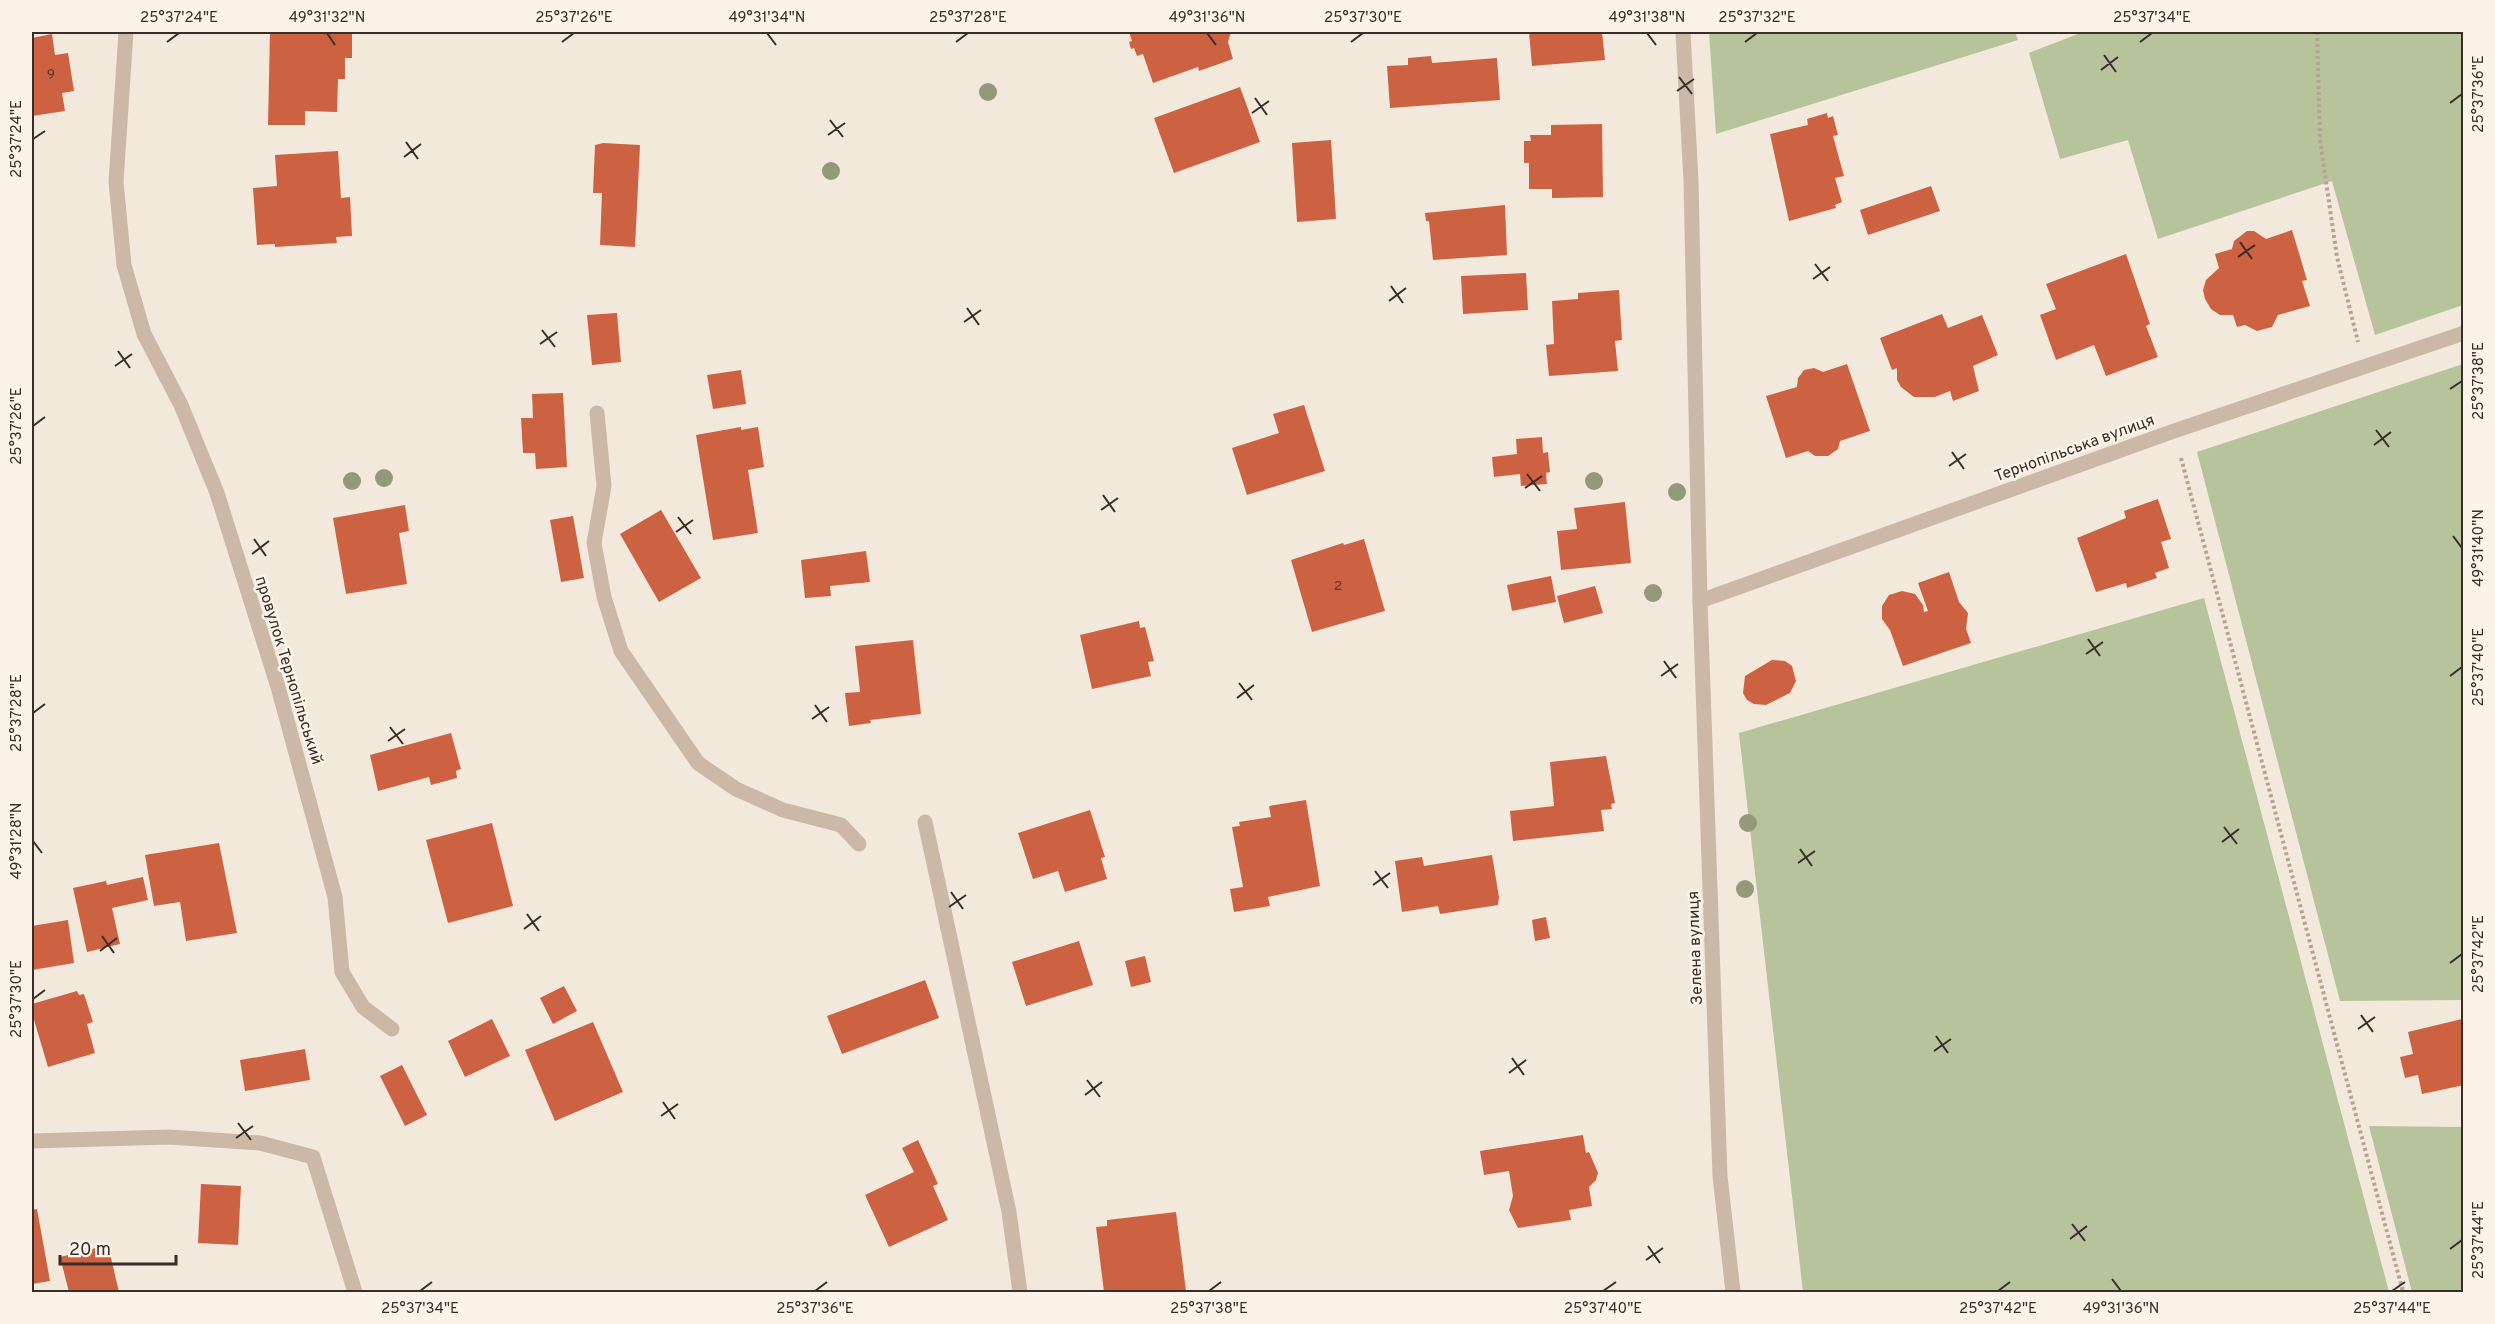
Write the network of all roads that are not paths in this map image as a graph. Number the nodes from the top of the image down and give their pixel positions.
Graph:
1 (126, 32) edge
2 (1683, 32) edge
3 (2463, 333) edge
4 (597, 413) dead end
5 (1700, 601) junction
6 (925, 822) dead end
7 (859, 844) dead end
8 (392, 1029) dead end
9 (32, 1141) edge
10 (356, 1293) edge
11 (1020, 1293) edge
12 (1733, 1293) edge

1 - 8 street, провулок Тернопільський
2 - 5 street, Зелена вулиця
3 - 5 street, Тернопільська вулиця
4 - 7 street
5 - 12 street, Зелена вулиця
6 - 11 street
9 - 10 street

